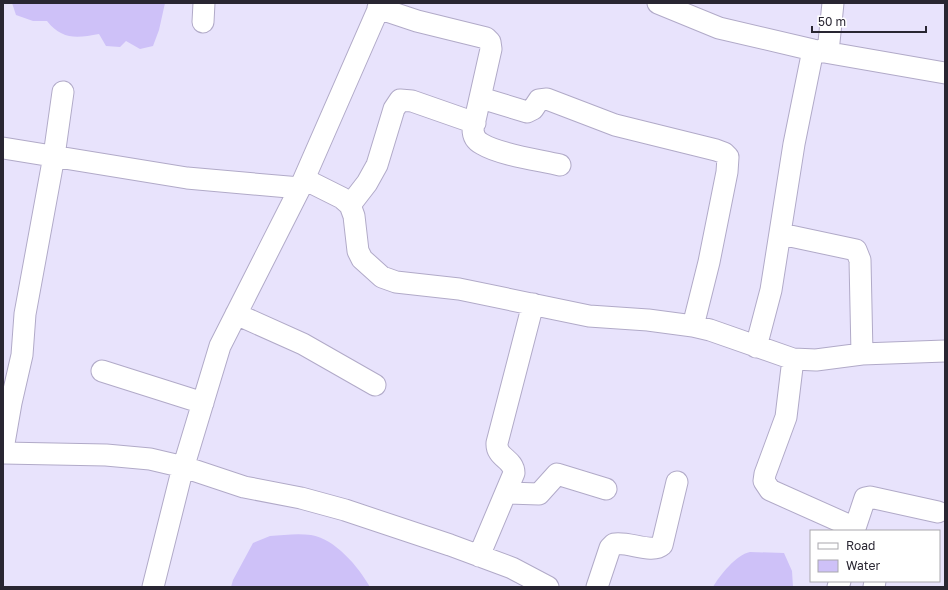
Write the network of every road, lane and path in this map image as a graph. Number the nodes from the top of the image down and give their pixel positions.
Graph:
1 (658, 3) edge
2 (379, 6) edge
3 (832, 8) edge
4 (820, 51) junction
5 (945, 73) edge
6 (63, 92) dead end
7 (481, 98) junction
8 (475, 123) junction
9 (3, 148) edge
10 (54, 156) junction
11 (560, 165) dead end
12 (302, 184) junction
13 (350, 206) junction
14 (780, 234) junction
15 (533, 304) junction
16 (236, 314) junction
17 (693, 326) junction
18 (756, 347) junction
19 (945, 351) edge
20 (862, 354) junction
21 (794, 359) junction
22 (102, 371) dead end
23 (375, 385) dead end
24 (203, 403) junction
25 (3, 449) edge
26 (3, 453) edge
27 (184, 467) junction
28 (677, 482) dead end
29 (606, 489) dead end
30 (506, 493) junction
31 (938, 512) dead end
32 (855, 530) edge
33 (479, 556) junction
34 (153, 587) edge
35 (548, 587) edge
36 (597, 587) edge

1 - 4 street
2 - 7 street
2 - 12 street
3 - 4 street
4 - 5 street
4 - 14 street
6 - 10 street
7 - 8 street
7 - 17 street
8 - 11 street
8 - 13 street
9 - 10 street
10 - 12 street
10 - 25 street
12 - 13 street
12 - 16 street
13 - 15 street
14 - 18 street
14 - 20 street
15 - 17 street
15 - 30 street
16 - 23 street
16 - 24 street
17 - 18 street
18 - 21 street
19 - 20 street
20 - 21 street
21 - 32 street
22 - 24 street
24 - 27 street
26 - 27 street
27 - 33 street
27 - 34 street
28 - 36 street
29 - 30 street
30 - 33 street
31 - 32 street
33 - 35 street

